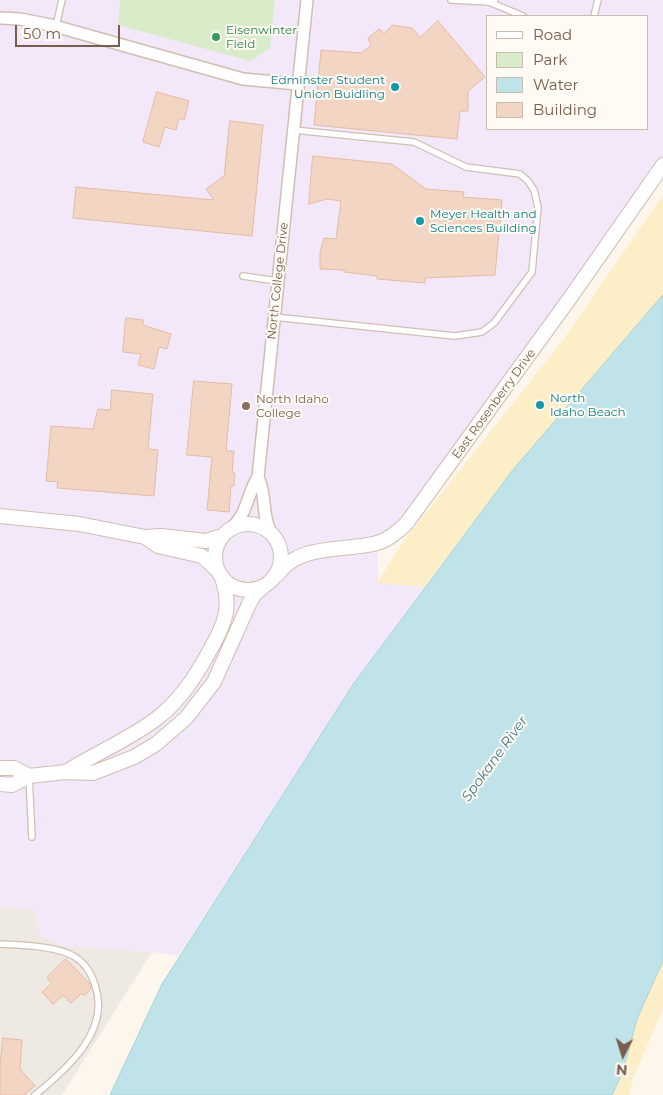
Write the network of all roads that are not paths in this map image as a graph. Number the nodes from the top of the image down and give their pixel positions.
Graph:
1 (62, 0) edge
2 (306, 0) edge
3 (451, 0) edge
4 (495, 0) edge
5 (598, 0) edge
6 (489, 2) junction
7 (522, 15) edge
8 (594, 15) edge
9 (0, 18) edge
10 (56, 26) junction
11 (297, 84) junction
12 (293, 130) junction
13 (663, 165) edge
14 (243, 276) dead end
15 (278, 281) junction
16 (274, 317) junction
17 (258, 477) junction
18 (0, 516) edge
19 (226, 533) junction
20 (271, 533) junction
21 (145, 537) junction
22 (219, 574) junction
23 (276, 575) junction
24 (263, 587) junction
25 (0, 768) edge
26 (66, 772) junction
27 (30, 776) junction
28 (0, 784) edge
29 (32, 837) dead end
30 (0, 944) edge
31 (35, 1095) edge

1 - 10 lane
2 - 11 street, North College Drive
3 - 6 lane
4 - 6 lane
5 - 8 lane
6 - 7 lane
9 - 10 street
10 - 11 street
11 - 12 street, North College Drive
12 - 15 street, North College Drive
12 - 16 lane
13 - 23 street, East Rosenberry Drive
14 - 15 lane
15 - 16 street, North College Drive
16 - 17 street, North College Drive
17 - 19 street, North College Drive
17 - 20 street, North College Drive
18 - 21 street
19 - 20 street
19 - 21 street
19 - 22 street
20 - 23 street
21 - 22 street
22 - 24 street
22 - 26 street
23 - 24 street
24 - 26 street
25 - 27 street
26 - 27 street
27 - 28 street
27 - 29 lane
30 - 31 lane

